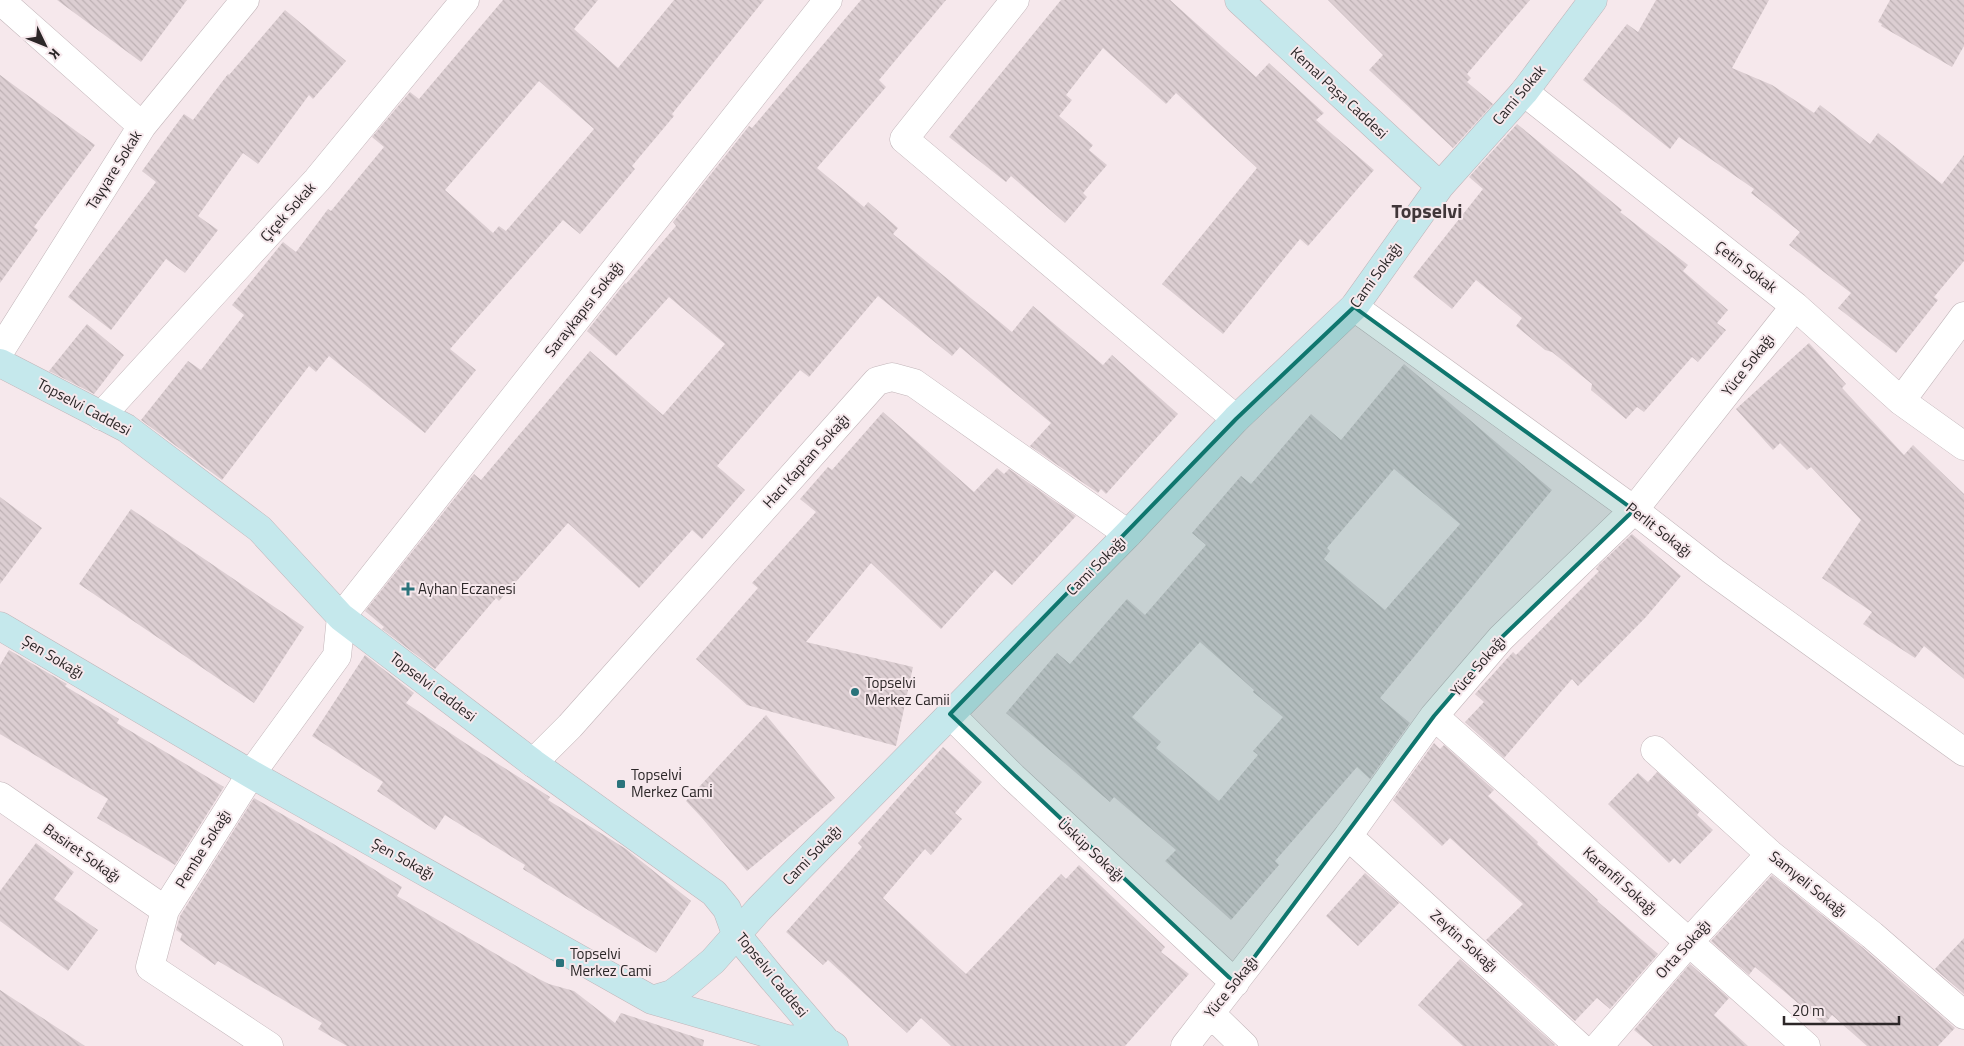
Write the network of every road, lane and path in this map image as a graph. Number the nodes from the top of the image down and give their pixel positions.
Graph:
1 (0, 0) edge
2 (244, 0) edge
3 (465, 0) edge
4 (828, 0) edge
5 (1015, 0) edge
6 (1239, 0) edge
7 (1593, 0) edge
8 (1524, 92) junction
9 (142, 126) junction
10 (1440, 186) junction
11 (1795, 306) junction
12 (1354, 307) junction
13 (1964, 316) edge
14 (0, 351) edge
15 (0, 363) edge
16 (1901, 400) junction
17 (101, 416) junction
18 (1236, 419) junction
19 (1964, 446) edge
20 (1634, 510) junction
21 (1128, 534) junction
22 (341, 618) junction
23 (0, 626) edge
24 (950, 714) junction
25 (1434, 716) junction
26 (1655, 750) dead end
27 (1964, 752) edge
28 (533, 763) junction
29 (251, 774) junction
30 (0, 796) edge
31 (1348, 836) junction
32 (1770, 854) junction
33 (165, 910) junction
34 (736, 934) junction
35 (1689, 942) junction
36 (1235, 983) junction
37 (652, 1000) junction
38 (1210, 1013) junction
39 (1964, 1014) edge
40 (830, 1044) edge
41 (269, 1046) edge
42 (1185, 1046) edge
43 (1244, 1046) edge
44 (1579, 1046) edge
45 (1599, 1046) edge
46 (1806, 1046) edge

1 - 9 street
2 - 9 street, Tayyare Sokak
3 - 17 street, Çiçek Sokak
4 - 22 street, Saraykapısı Sokağı
5 - 18 street
6 - 10 street, Kemal Paşa Caddesi
7 - 8 street, Cami Sokak
8 - 10 street, Cami Sokak
8 - 11 street, Çetin Sokak
9 - 14 street, Tayyare Sokak
10 - 12 street, Cami Sokağı
11 - 16 street, Çetin Sokak
11 - 20 street, Yüce Sokağı
12 - 18 street, Cami Sokağı
12 - 20 street, Perlit Sokağı
13 - 16 street
15 - 17 street, Topselvi Caddesi
16 - 19 street, Çetin Sokak
17 - 22 street, Topselvi Caddesi
18 - 21 street, Cami Sokağı
20 - 25 street, Yüce Sokağı
20 - 27 street, Perlit Sokağı
21 - 24 street, Cami Sokağı
21 - 28 street, Hacı Kaptan Sokağı
22 - 28 street, Topselvi Caddesi
22 - 29 street, Pembe Sokağı
23 - 29 street, Şen Sokağı
24 - 34 street, Cami Sokağı
24 - 36 street, Üsküp Sokağı
25 - 31 street, Yüce Sokağı
25 - 35 street, Karanfil Sokağı
26 - 32 street, Samyeli Sokağı
28 - 34 street, Topselvi Caddesi
29 - 33 street, Pembe Sokağı
29 - 37 street, Şen Sokağı
30 - 33 street, Basiret Sokağı
31 - 36 street, Yüce Sokağı
31 - 44 street, Zeytin Sokağı
32 - 35 street, Orta Sokağı
32 - 39 street, Samyeli Sokağı
33 - 41 street, Pembe Sokağı
34 - 37 street, Cami Sokağı
34 - 40 street, Topselvi Caddesi
35 - 45 street, Orta Sokağı
35 - 46 street, Karanfil Sokağı
36 - 38 street, Yüce Sokağı
37 - 40 street, Şen Sokağı
38 - 42 street, Yüce Sokağı
38 - 43 street

